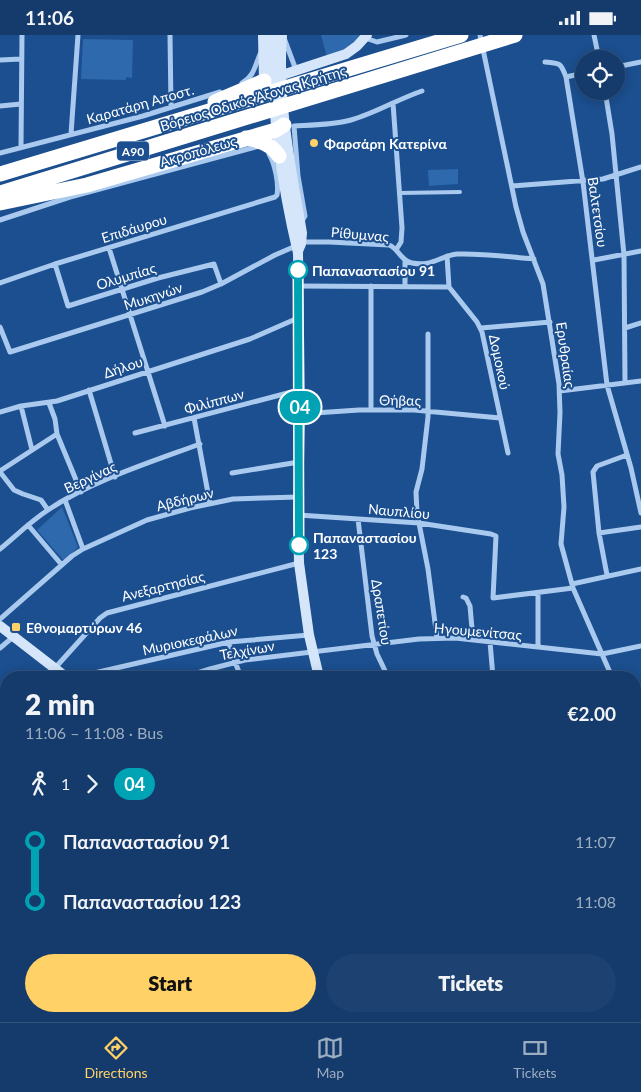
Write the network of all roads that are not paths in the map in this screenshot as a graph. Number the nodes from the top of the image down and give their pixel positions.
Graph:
1 (22, 35) edge
2 (78, 35) edge
3 (170, 35) edge
4 (263, 35) edge
5 (272, 35) edge
6 (282, 35) edge
7 (406, 35) edge
8 (480, 35) edge
9 (515, 35) edge
10 (594, 35) edge
11 (366, 36) edge
12 (460, 36) edge
13 (264, 47) junction
14 (597, 50) edge
15 (21, 59) junction
16 (0, 60) edge
17 (545, 62) dead end
18 (641, 62) edge
19 (625, 65) edge
20 (296, 70) junction
21 (575, 75) edge
22 (566, 77) junction
23 (264, 81) junction
24 (237, 85) dead end
25 (226, 90) dead end
26 (422, 91) dead end
27 (607, 100) edge
28 (393, 103) junction
29 (20, 104) junction
30 (0, 106) edge
31 (171, 106) junction
32 (187, 118) junction
33 (284, 127) junction
34 (71, 134) junction
35 (244, 138) junction
36 (21, 147) junction
37 (0, 153) edge
38 (279, 156) junction
39 (641, 167) edge
40 (0, 174) edge
41 (616, 176) junction
42 (583, 182) junction
43 (512, 186) junction
44 (460, 192) dead end
45 (0, 193) edge
46 (400, 193) junction
47 (275, 197) joint
48 (0, 203) edge
49 (292, 203) junction
50 (0, 221) edge
51 (300, 226) junction
52 (298, 247) junction
53 (109, 248) junction
54 (396, 250) junction
55 (641, 251) edge
56 (624, 255) junction
57 (447, 257) junction
58 (534, 259) junction
59 (594, 260) junction
60 (406, 261) junction
61 (55, 264) junction
62 (0, 283) edge
63 (221, 284) junction
64 (299, 286) junction
65 (371, 286) junction
66 (405, 286) junction
67 (449, 287) junction
68 (122, 289) junction
69 (130, 315) junction
70 (298, 318) junction
71 (550, 322) junction
72 (641, 323) edge
73 (0, 327) edge
74 (625, 328) junction
75 (481, 329) junction
76 (428, 334) dead end
77 (148, 371) junction
78 (641, 381) edge
79 (607, 383) junction
80 (625, 383) junction
81 (89, 390) junction
82 (299, 390) junction
83 (560, 391) junction
84 (49, 403) junction
85 (21, 406) junction
86 (371, 411) junction
87 (428, 411) junction
88 (0, 412) edge
89 (300, 414) junction
90 (194, 418) junction
91 (500, 419) junction
92 (165, 426) junction
93 (135, 433) dead end
94 (57, 434) junction
95 (200, 444) junction
96 (32, 450) junction
97 (508, 453) dead end
98 (627, 455) junction
99 (299, 461) junction
100 (0, 471) edge
101 (232, 473) dead end
102 (115, 477) junction
103 (81, 492) junction
104 (298, 497) junction
105 (65, 500) junction
106 (210, 504) junction
107 (48, 510) junction
108 (641, 513) edge
109 (298, 515) junction
110 (358, 519) junction
111 (419, 523) junction
112 (28, 525) junction
113 (641, 527) edge
114 (598, 533) junction
115 (0, 549) edge
116 (83, 549) junction
117 (299, 563) junction
118 (61, 565) junction
119 (641, 569) edge
120 (606, 575) junction
121 (572, 586) junction
122 (538, 593) junction
123 (463, 597) dead end
124 (0, 619) edge
125 (0, 626) edge
126 (310, 635) junction
127 (13, 637) junction
128 (436, 638) junction
129 (473, 640) junction
130 (229, 642) junction
131 (490, 642) junction
132 (374, 643) junction
133 (641, 646) edge
134 (538, 647) junction
135 (0, 648) edge
136 (313, 651) junction
137 (602, 654) junction
138 (235, 662) junction
139 (55, 669) junction
140 (58, 671) edge
141 (103, 671) edge
142 (200, 671) edge
143 (239, 671) edge
144 (318, 671) edge
145 (386, 671) edge
146 (492, 671) edge
147 (609, 671) edge

1 - 15 street
2 - 34 street
3 - 31 street
4 - 13 main road
5 - 33 main road
6 - 20 street
6 - 33 main road
7 - 11 street
8 - 43 street, Ερυθραίας
9 - 45 highway, Βόρειος Οδικός Άξονας Κρήτης / Α90
10 - 14 street
11 - 20 main road
12 - 32 highway, Βόρειος Οδικός Άξονας Κρήτης / Α90
13 - 23 main road
13 - 24 street
15 - 16 street
15 - 29 street
17 - 22 street
18 - 19 street
20 - 23 main road
21 - 22 street
22 - 42 street, Βαλτετσίου
23 - 32 highway
25 - 31 street, Καρατάρη Αποστ.
26 - 28 street
27 - 41 street
28 - 33 street
28 - 46 street
29 - 30 street
29 - 36 street
31 - 34 street, Καρατάρη Αποστ.
32 - 40 highway, Βόρειος Οδικός Άξονας Κρήτης / Α90
33 - 35 highway
33 - 38 main road
33 - 49 main road
33 - 51 street
34 - 36 street, Καρατάρη Αποστ.
35 - 38 highway
35 - 48 highway
36 - 37 street, Καρατάρη Αποστ.
38 - 49 main road
39 - 41 street
41 - 42 street
41 - 56 street
42 - 43 street
42 - 59 street, Βαλτετσίου
43 - 58 street, Ερυθραίας
44 - 46 lane
46 - 54 street
47 - 50 street, Ακροπόλεως
47 - 53 street, Επιδάυρου
49 - 51 main road
49 - 52 main road
51 - 52 main road
52 - 54 street, Ρίθυμνας
52 - 63 street, Μυκηνών
52 - 64 main road
53 - 61 street, Επιδάυρου
53 - 68 street
54 - 60 street, Ρίθυμνας
55 - 56 street
56 - 59 street
56 - 74 street
57 - 58 street
57 - 60 street
57 - 67 street
58 - 71 street, Ερυθραίας
59 - 79 street, Βαλτετσίου
60 - 66 street
61 - 62 street, Επιδάυρου
61 - 68 street, Ολυμπίας
63 - 68 street, Ολυμπίας
63 - 69 street, Μυκηνών
64 - 65 street
64 - 70 main road
65 - 66 street
65 - 86 street
66 - 67 street
67 - 75 street, Δομοκού
68 - 69 street
69 - 73 street, Μυκηνών
69 - 77 street
70 - 77 street, Δήλου
70 - 82 main road
71 - 75 street
71 - 83 street, Ερυθραίας
72 - 74 street
74 - 80 street
75 - 91 street, Δομοκού
76 - 87 street
77 - 81 street, Δήλου
77 - 92 street
78 - 80 street
79 - 80 street
79 - 83 street
79 - 98 street, Βαλτετσίου
81 - 84 street, Δήλου
81 - 102 street
82 - 89 main road
82 - 90 street, Φιλίππων
83 - 121 street, Ερυθραίας
84 - 85 street, Δήλου
84 - 94 street
85 - 88 street, Δήλου
85 - 96 street
86 - 87 street, Θήβας
86 - 89 street, Θήβας
87 - 91 street, Θήβας
87 - 111 street
89 - 99 main road
90 - 92 street, Φιλίππων
90 - 95 street
91 - 97 street, Δομοκού
92 - 93 street, Φιλίππων
94 - 96 street
94 - 103 street
95 - 102 street, Βεργίνας
95 - 106 street
96 - 100 street
98 - 108 street, Βαλτετσίου
98 - 114 street
99 - 101 street
99 - 104 main road
100 - 107 street
102 - 103 street, Βεργίνας
103 - 105 street, Βεργίνας
104 - 106 street, Αβδήρων
104 - 109 main road
105 - 107 street, Βεργίνας
105 - 116 street
106 - 116 street, Αβδήρων
107 - 112 street, Βεργίνας
109 - 110 street, Ναυπλίου
109 - 117 main road
110 - 111 street, Ναυπλίου
110 - 132 street, Δραπετίου
111 - 122 street, Ναυπλίου
111 - 128 street
112 - 115 street, Βεργίνας
112 - 118 street
113 - 114 street
114 - 120 street
116 - 118 street, Αβδήρων
117 - 126 main road
117 - 139 street, Ανεξαρτησίας
118 - 124 street
119 - 120 street
120 - 121 street
121 - 122 street
121 - 137 street, Ερυθραίας
122 - 134 street
123 - 129 street
125 - 127 main road
126 - 130 street, Μυριοκεφάλων
126 - 136 main road
127 - 135 street
127 - 139 main road
128 - 129 street, Ηγουμενίτσας
128 - 132 street, Ηγουμενίτσας
129 - 131 street, Ηγουμενίτσας
130 - 138 street
130 - 141 street, Μυριοκεφάλων
131 - 134 street, Ηγουμενίτσας
131 - 146 street
132 - 136 street, Ηγουμενίτσας
132 - 145 street, Δραπετίου
133 - 137 street, Ηγουμενίτσας
134 - 137 street, Ηγουμενίτσας
136 - 138 street, Τελχίνων
136 - 144 main road
137 - 147 street, Ερυθραίας
138 - 142 street, Τελχίνων
138 - 143 street
139 - 140 main road

